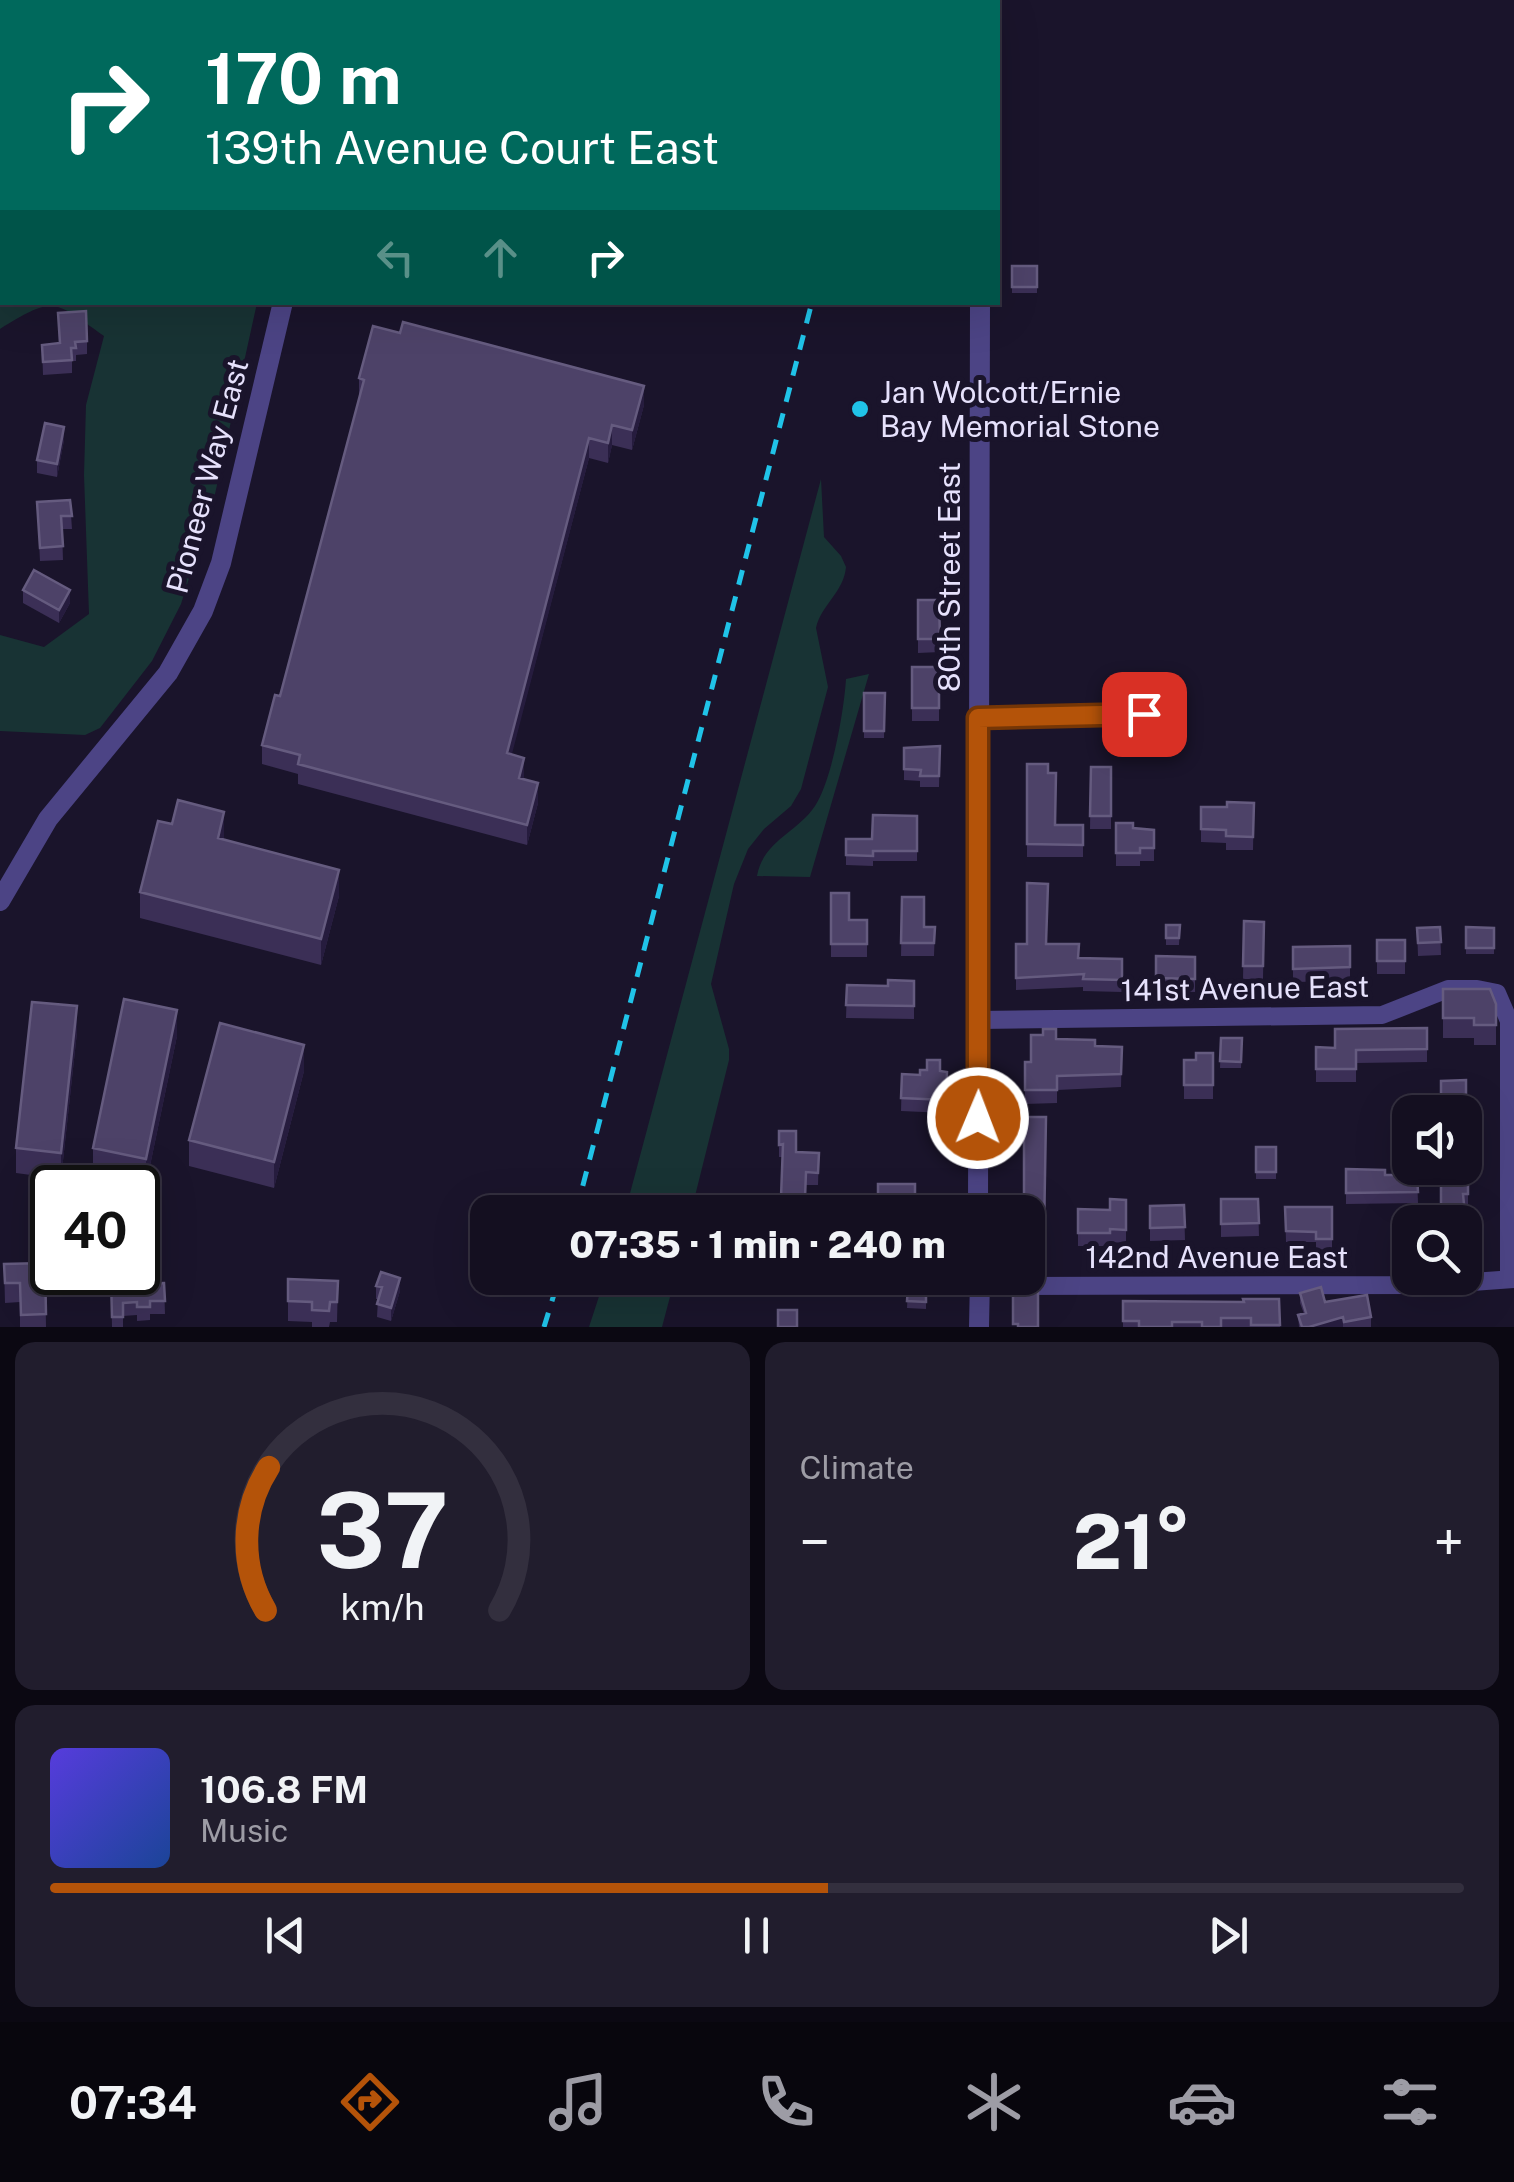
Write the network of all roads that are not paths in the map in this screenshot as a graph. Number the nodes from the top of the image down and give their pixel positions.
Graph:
1 (282, 305) edge
2 (980, 305) edge
3 (1144, 714) dead end
4 (978, 718) junction
5 (0, 901) edge
6 (979, 1020) junction
7 (978, 1195) edge
8 (1511, 1279) edge
9 (1045, 1282) edge
10 (980, 1295) edge
11 (980, 1327) edge

1 - 5 street, Pioneer Way East
2 - 4 street, 80th Street East
3 - 4 street
4 - 6 street, 80th Street East
6 - 7 street, 80th Street East
6 - 8 street, 141st Avenue East
8 - 9 street, 142nd Avenue East
10 - 11 street

